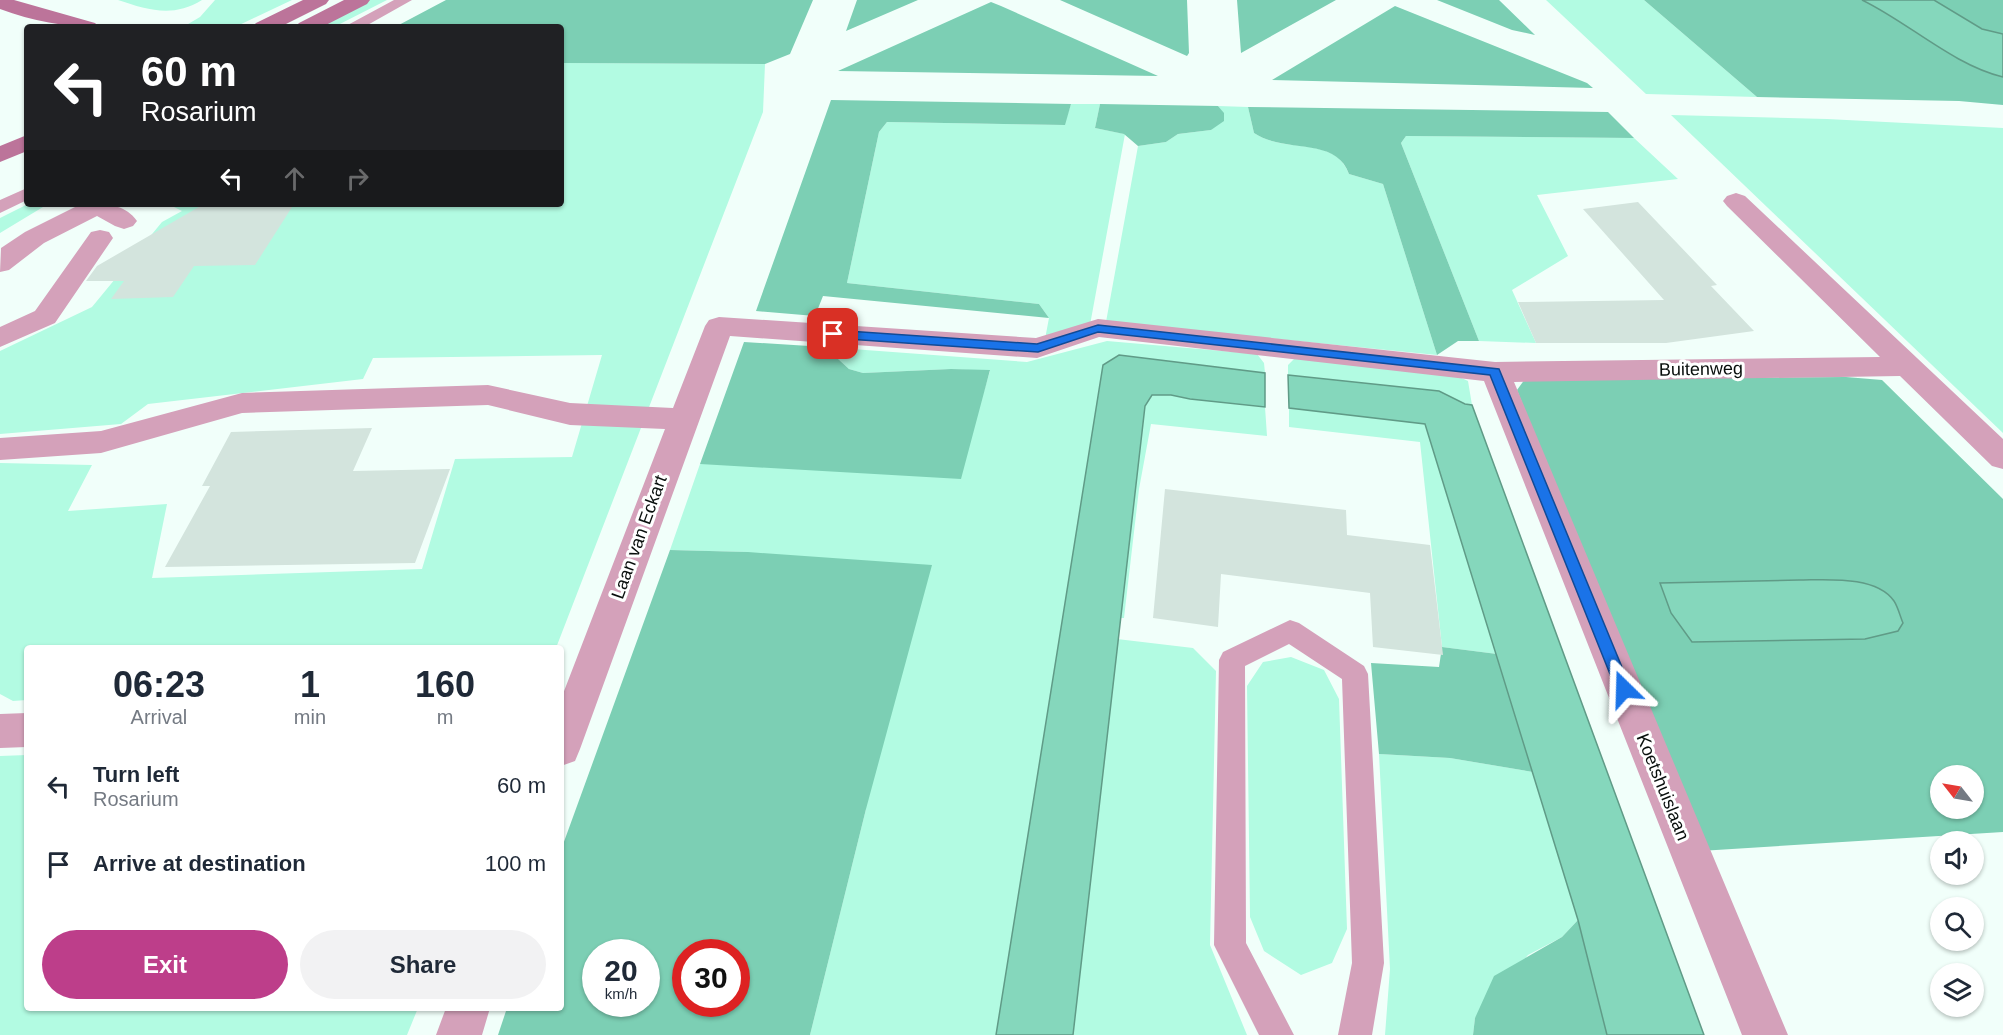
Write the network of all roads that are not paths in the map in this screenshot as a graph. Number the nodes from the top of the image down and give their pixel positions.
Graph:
1 (319, 0) edge
2 (360, 0) edge
3 (405, 0) edge
4 (9, 5) edge
5 (33, 24) edge
6 (77, 24) edge
7 (269, 24) edge
8 (312, 24) edge
9 (358, 24) edge
10 (24, 143) edge
11 (0, 155) edge
12 (24, 166) edge
13 (0, 178) edge
14 (24, 195) edge
15 (1736, 201) dead end
16 (0, 207) edge
17 (95, 207) edge
18 (102, 207) edge
19 (124, 221) dead end
20 (100, 238) dead end
21 (0, 264) edge
22 (719, 326) joint
23 (0, 338) edge
24 (1907, 366) junction
25 (1495, 372) junction
26 (682, 419) junction
27 (0, 448) edge
28 (2003, 458) edge
29 (568, 709) edge
30 (24, 730) edge
31 (0, 731) edge
32 (564, 732) edge
33 (467, 1011) edge
34 (459, 1035) edge
35 (1277, 1035) edge
36 (1355, 1035) edge
37 (1765, 1035) edge

1 - 7 main road
2 - 8 main road
3 - 9 lane
4 - 5 main road
4 - 6 main road
10 - 11 main road
12 - 13 main road
14 - 16 lane
15 - 24 street
17 - 21 street
18 - 19 street
20 - 23 street
22 - 25 street, Buitenweg
22 - 26 street, Laan van Eckart
24 - 25 street, Buitenweg
24 - 28 street
25 - 37 street, Koetshuislaan
26 - 27 street
26 - 29 street, Laan van Eckart
29 - 32 street, Laan van Eckart
30 - 31 street
33 - 34 street
35 - 36 lane

